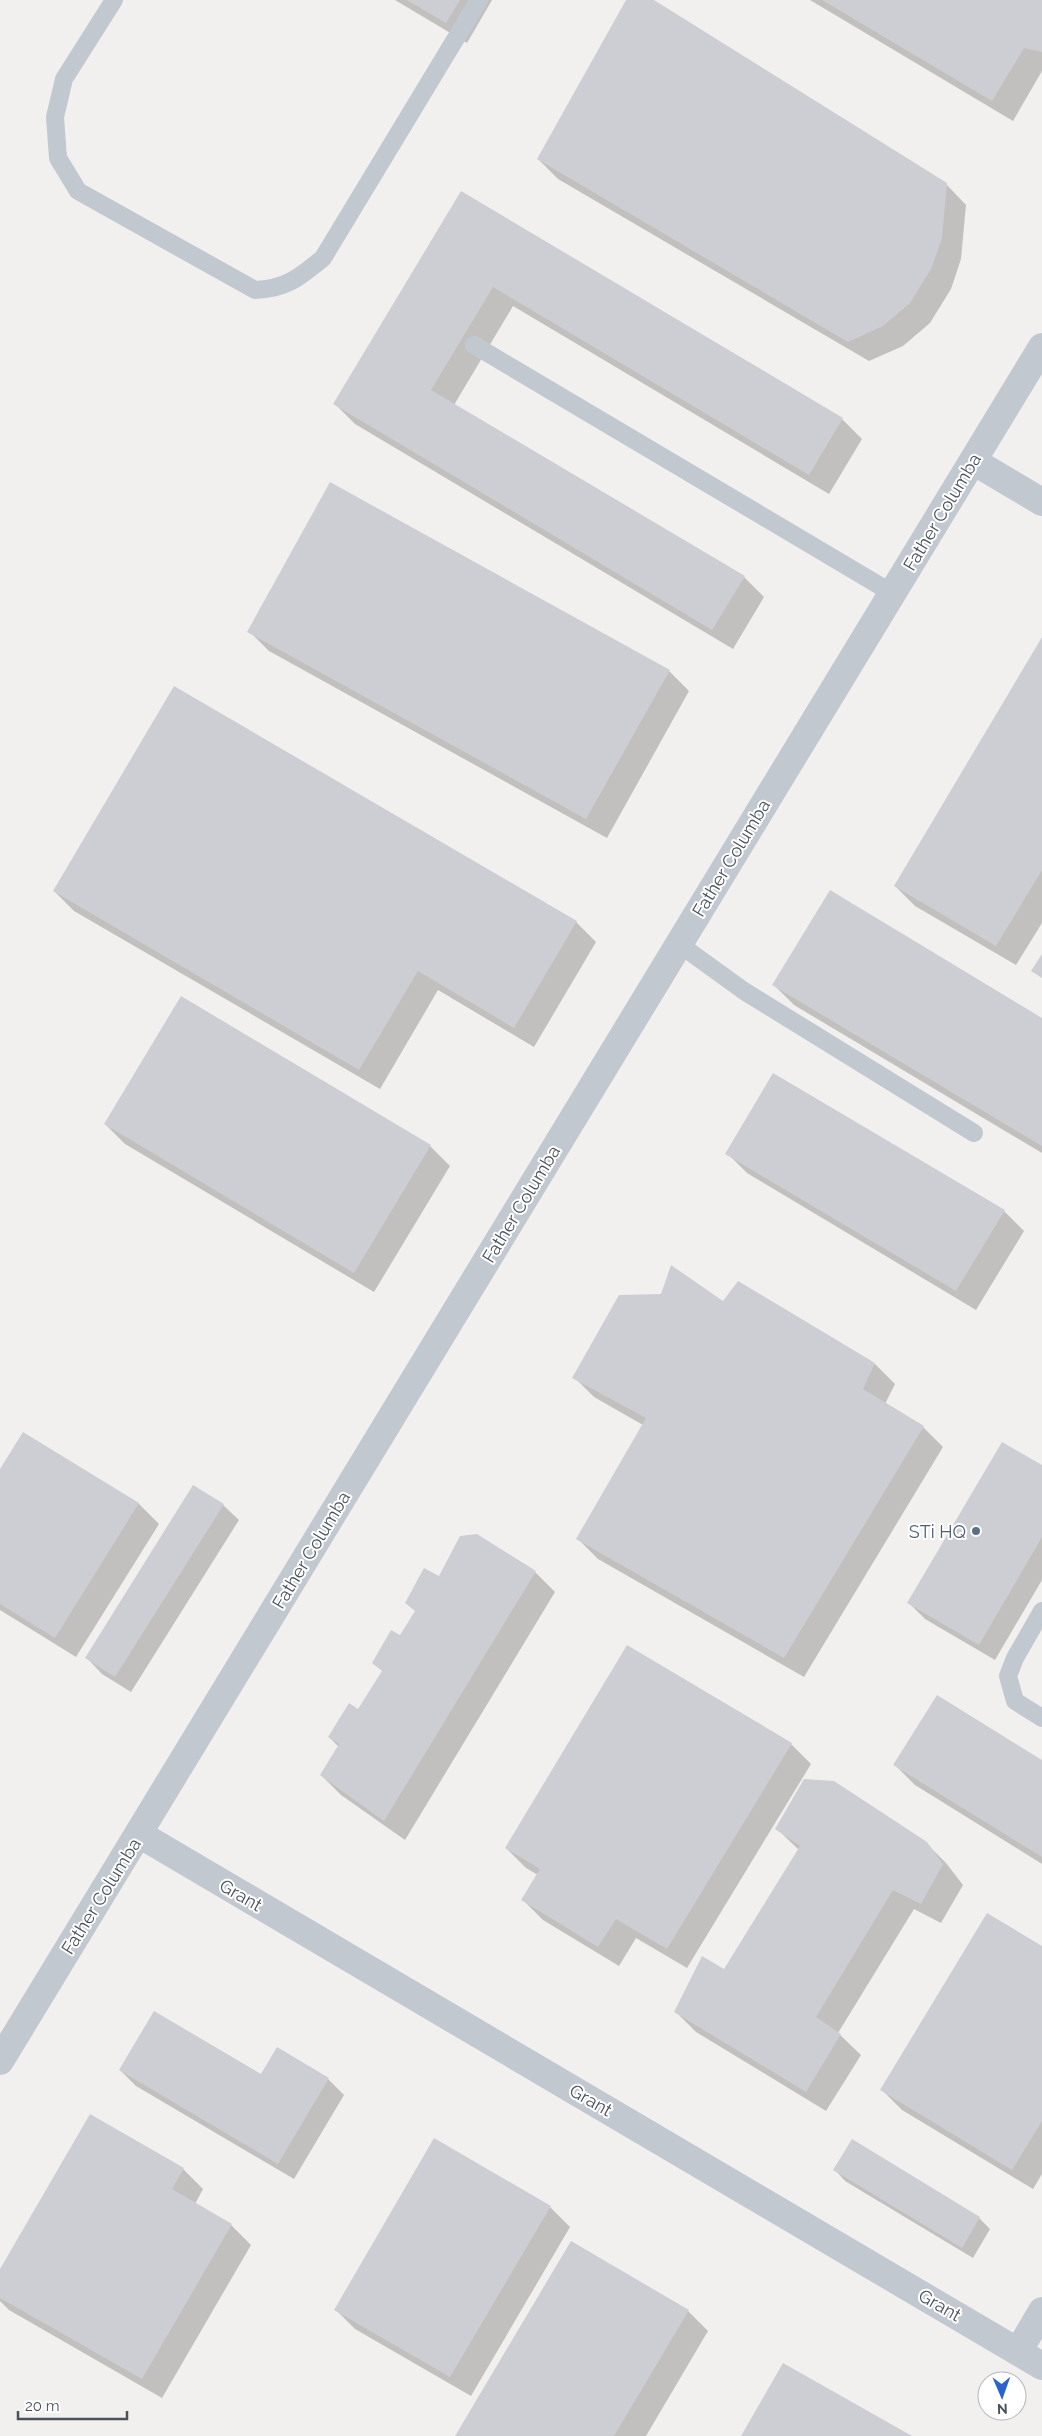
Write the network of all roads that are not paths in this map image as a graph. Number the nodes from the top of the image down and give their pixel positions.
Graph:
1 (114, 0) edge
2 (479, 0) edge
3 (474, 345) dead end
4 (1042, 347) edge
5 (972, 460) junction
6 (1042, 502) edge
7 (892, 593) junction
8 (679, 944) junction
9 (974, 1133) dead end
10 (1042, 1611) edge
11 (1042, 1718) edge
12 (139, 1834) junction
13 (0, 2061) edge
14 (1042, 2311) edge
15 (1018, 2352) junction
16 (1042, 2366) edge

1 - 2 lane
3 - 7 lane
4 - 5 street, Father Columba
5 - 6 street
5 - 7 street, Father Columba
7 - 8 street, Father Columba
8 - 9 lane
8 - 12 street, Father Columba
10 - 11 lane
12 - 13 street, Father Columba
12 - 15 street, Grant
14 - 15 street
15 - 16 street, Grant

